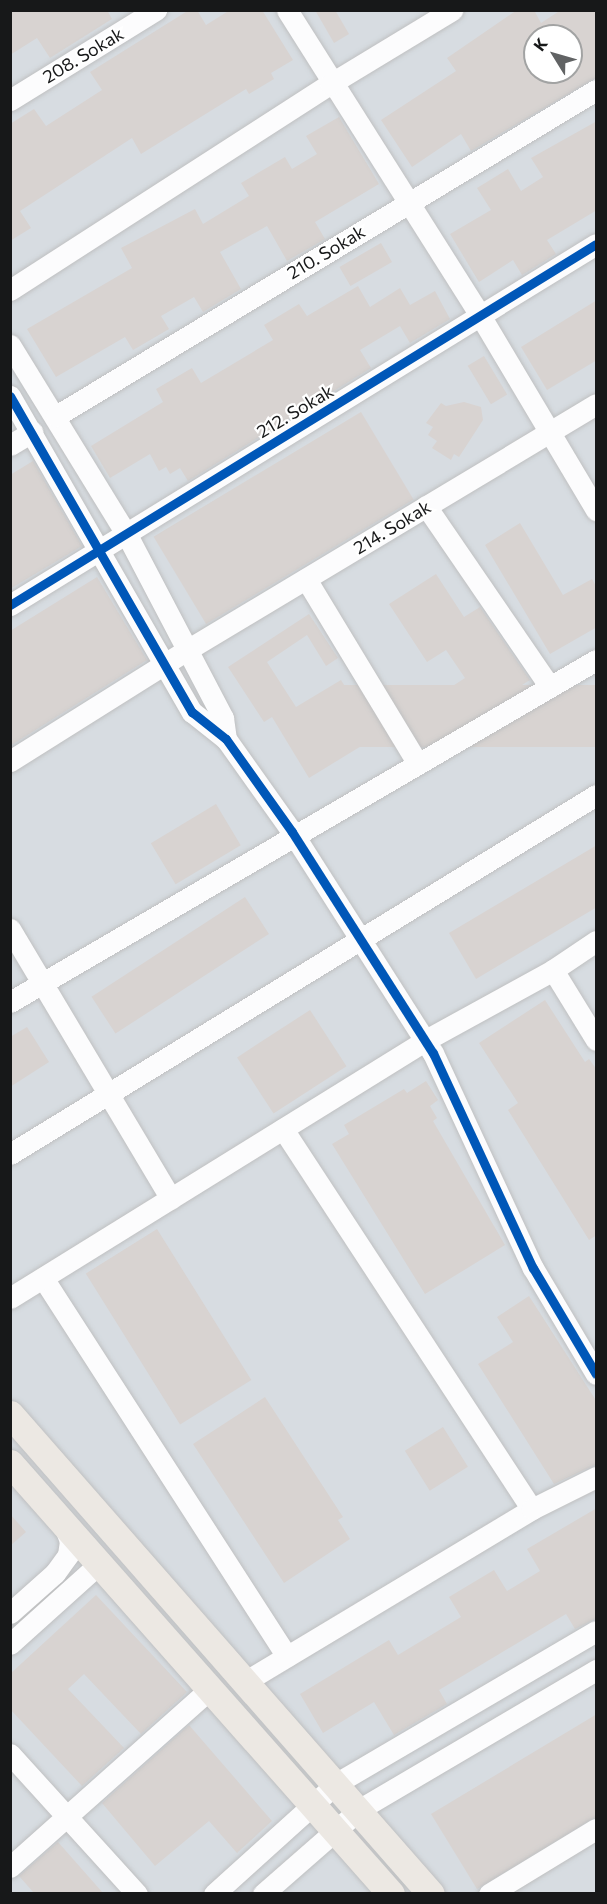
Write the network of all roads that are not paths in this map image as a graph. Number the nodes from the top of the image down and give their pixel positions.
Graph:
1 (156, 10) edge
2 (287, 10) edge
3 (452, 10) edge
4 (330, 84) junction
5 (597, 90) edge
6 (10, 100) edge
7 (407, 203) junction
8 (597, 244) edge
9 (10, 290) edge
10 (481, 317) junction
11 (10, 345) edge
12 (10, 396) edge
13 (597, 404) edge
14 (56, 416) junction
15 (32, 432) junction
16 (550, 432) junction
17 (10, 445) edge
18 (426, 506) junction
19 (597, 510) edge
20 (127, 535) junction
21 (101, 548) junction
22 (306, 579) junction
23 (10, 606) edge
24 (187, 650) junction
25 (597, 660) edge
26 (167, 666) junction
27 (550, 687) junction
28 (226, 739) junction
29 (10, 761) edge
30 (418, 764) junction
31 (597, 795) edge
32 (294, 836) junction
33 (10, 929) edge
34 (360, 939) junction
35 (597, 941) edge
36 (553, 970) junction
37 (43, 982) junction
38 (10, 1002) edge
39 (597, 1040) edge
40 (424, 1041) junction
41 (111, 1092) junction
42 (283, 1129) junction
43 (10, 1154) edge
44 (171, 1198) junction
45 (43, 1278) junction
46 (10, 1298) edge
47 (597, 1374) edge
48 (10, 1414) edge
49 (10, 1463) edge
50 (597, 1477) edge
51 (532, 1509) junction
52 (63, 1522) junction
53 (99, 1564) junction
54 (10, 1613) edge
55 (597, 1631) edge
56 (10, 1644) edge
57 (287, 1656) junction
58 (597, 1670) edge
59 (246, 1681) junction
60 (209, 1690) junction
61 (10, 1754) edge
62 (337, 1783) junction
63 (309, 1805) junction
64 (360, 1809) junction
65 (67, 1818) junction
66 (597, 1829) edge
67 (335, 1831) junction
68 (10, 1867) edge
69 (137, 1893) edge
70 (214, 1893) edge
71 (263, 1893) edge
72 (391, 1893) edge
73 (431, 1893) edge
74 (489, 1893) edge

1 - 6 street, 208. Sokak
2 - 4 street
3 - 4 street
4 - 7 street
4 - 9 street
5 - 7 street, 210. Sokak
7 - 10 street
7 - 14 street, 210. Sokak
8 - 10 street, 212. Sokak
10 - 16 street
10 - 20 street, 212. Sokak
11 - 14 street
12 - 15 street
13 - 16 street, 214. Sokak
14 - 20 street
15 - 17 street
15 - 21 street
16 - 18 street, 214. Sokak
16 - 19 street
18 - 22 street, 214. Sokak
18 - 27 street
20 - 21 street, 212. Sokak
20 - 24 street
21 - 23 street, 212. Sokak
21 - 26 street
22 - 24 street, 214. Sokak
22 - 30 street
24 - 26 street, 214. Sokak
24 - 28 street
25 - 27 street
26 - 28 street
26 - 29 street
27 - 30 street
28 - 32 street
30 - 32 street
31 - 34 street
32 - 34 street
32 - 37 street
33 - 37 street
34 - 40 street
34 - 41 street
35 - 36 street
36 - 39 street
36 - 40 street
37 - 38 street
37 - 41 street
40 - 42 street
40 - 47 street
41 - 43 street
41 - 44 street
42 - 44 street
42 - 51 street
44 - 45 street
45 - 46 street
45 - 57 street
48 - 59 main road
49 - 52 main road
50 - 51 street
51 - 57 street
52 - 53 main road
52 - 54 street
53 - 56 street
53 - 60 main road
55 - 62 street
57 - 59 street
58 - 64 street
59 - 62 main road
60 - 63 main road
60 - 65 street
61 - 65 street
62 - 63 street
62 - 64 main road
63 - 67 main road
63 - 70 street
64 - 67 street
64 - 73 main road
65 - 68 street
65 - 69 street
66 - 74 street
67 - 71 street
67 - 72 main road

